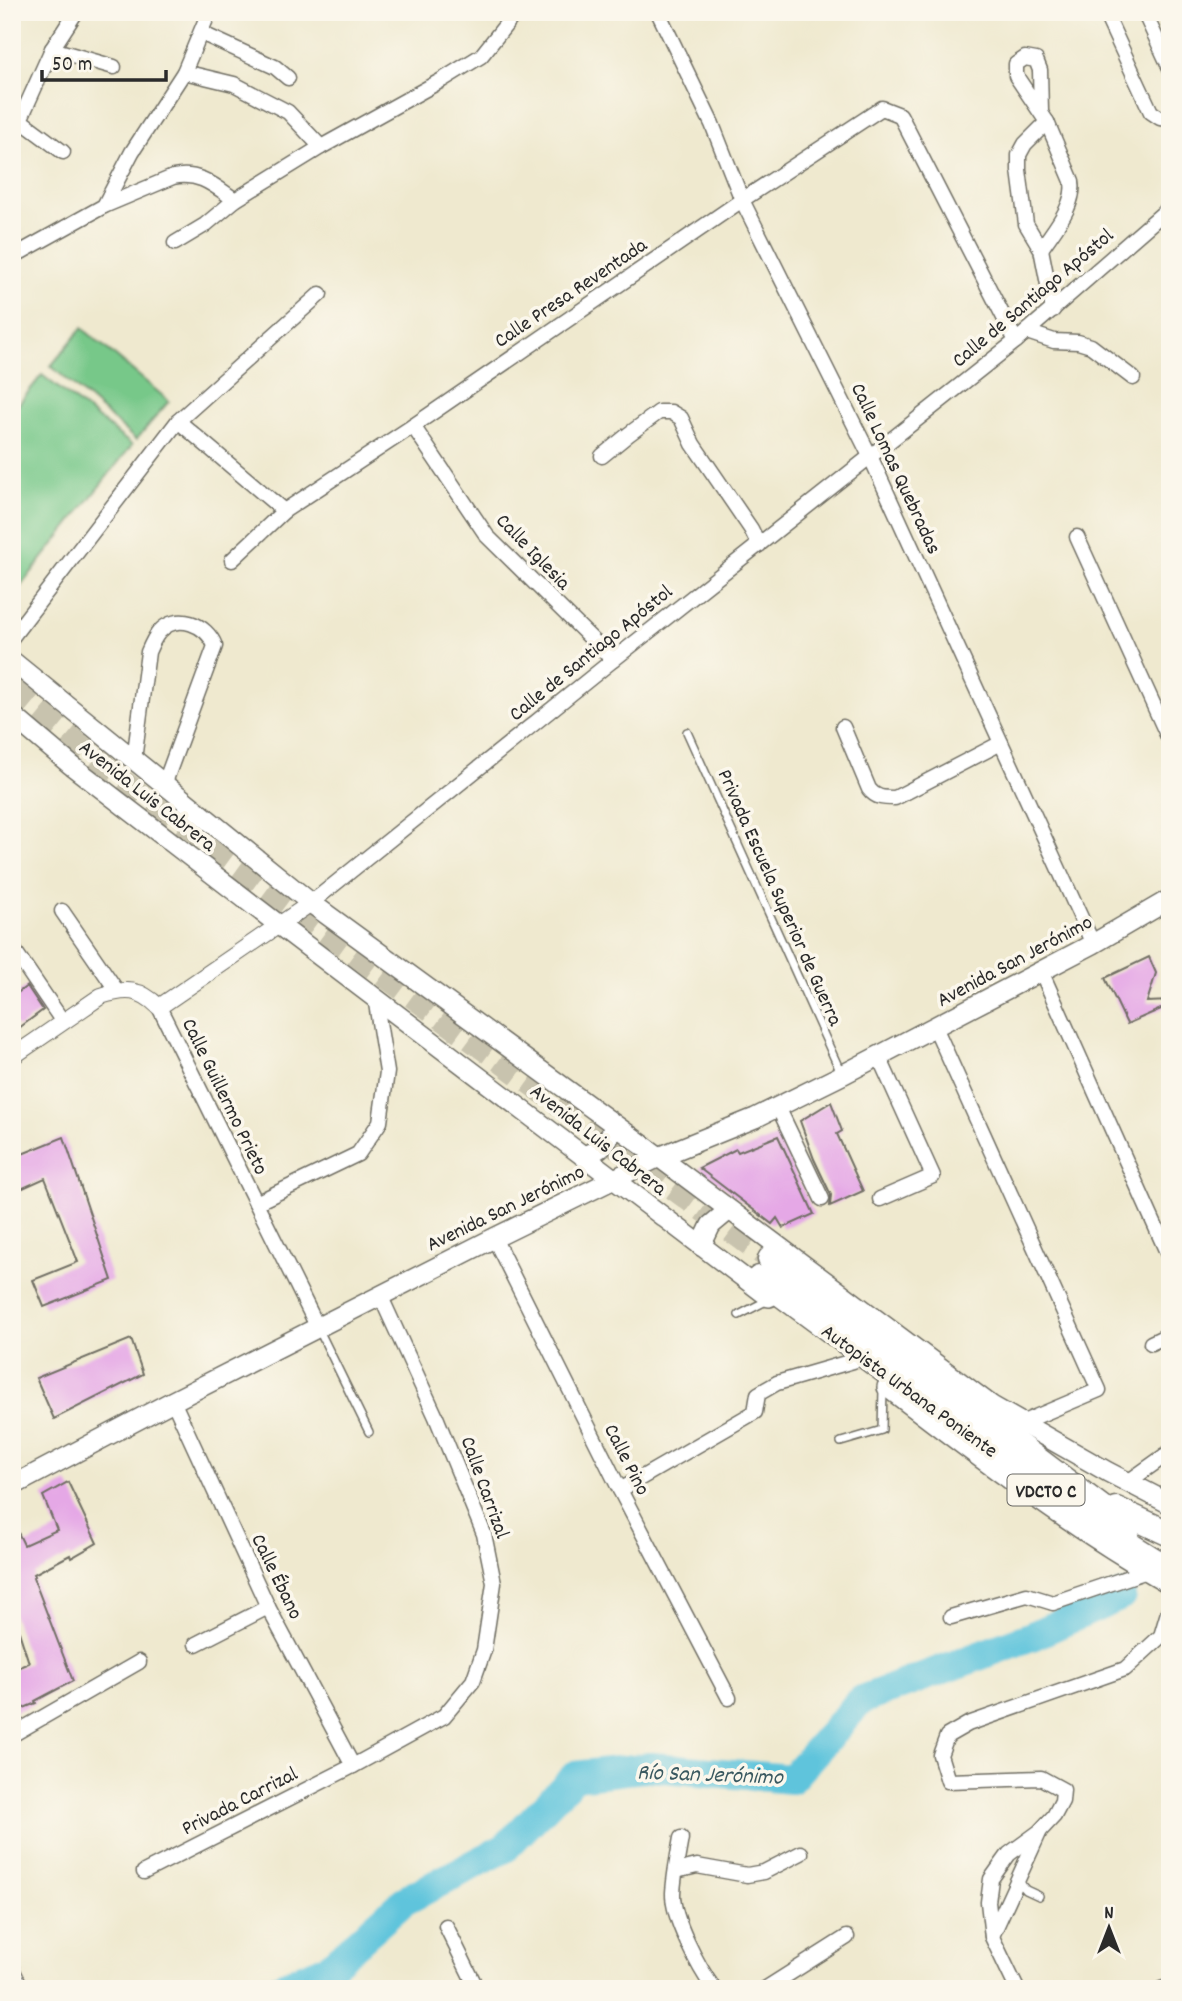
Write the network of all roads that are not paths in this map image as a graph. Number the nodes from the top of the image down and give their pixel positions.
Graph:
1 (76, 12) edge
2 (209, 12) edge
3 (516, 12) edge
4 (658, 12) edge
5 (1107, 12) edge
6 (1144, 12) edge
7 (201, 33) junction
8 (52, 49) junction
9 (114, 67) dead end
10 (1170, 68) edge
11 (184, 72) junction
12 (288, 78) dead end
13 (1170, 119) edge
14 (321, 147) junction
15 (63, 152) dead end
16 (742, 200) junction
17 (235, 201) junction
18 (103, 206) junction
19 (1170, 207) edge
20 (176, 243) dead end
21 (1041, 249) junction
22 (12, 257) edge
23 (320, 295) dead end
24 (1053, 310) junction
25 (1021, 336) junction
26 (1133, 378) dead end
27 (178, 421) junction
28 (413, 426) junction
29 (602, 456) dead end
30 (870, 456) junction
31 (284, 511) junction
32 (1077, 537) dead end
33 (759, 545) junction
34 (232, 560) dead end
35 (12, 637) edge
36 (613, 660) junction
37 (12, 661) edge
38 (12, 715) edge
39 (843, 727) dead end
40 (687, 732) dead end
41 (1170, 741) edge
42 (1001, 743) junction
43 (134, 760) junction
44 (164, 785) junction
45 (1170, 898) edge
46 (311, 903) junction
47 (62, 911) dead end
48 (279, 925) junction
49 (1093, 944) junction
50 (12, 947) edge
51 (1041, 971) junction
52 (117, 991) junction
53 (375, 997) junction
54 (159, 1007) junction
55 (64, 1022) junction
56 (935, 1027) junction
57 (12, 1057) edge
58 (879, 1057) junction
59 (842, 1075) junction
60 (778, 1107) junction
61 (614, 1125) junction
62 (583, 1156) junction
63 (659, 1157) junction
64 (613, 1179) junction
65 (822, 1199) dead end
66 (880, 1199) dead end
67 (256, 1203) junction
68 (729, 1210) junction
69 (494, 1238) junction
70 (701, 1246) junction
71 (1170, 1259) edge
72 (767, 1278) junction
73 (380, 1295) junction
74 (740, 1315) dead end
75 (317, 1326) junction
76 (1170, 1334) edge
77 (1151, 1343) dead end
78 (853, 1362) junction
79 (883, 1385) junction
80 (173, 1401) junction
81 (1021, 1423) junction
82 (369, 1432) dead end
83 (841, 1442) dead end
84 (1170, 1452) edge
85 (15, 1479) edge
86 (1128, 1482) junction
87 (1077, 1488) junction
88 (620, 1490) junction
89 (1170, 1504) edge
90 (1125, 1514) junction
91 (1170, 1525) edge
92 (1170, 1534) edge
93 (1162, 1564) edge
94 (1170, 1584) edge
95 (1170, 1606) edge
96 (268, 1608) junction
97 (951, 1617) dead end
98 (196, 1644) dead end
99 (139, 1662) dead end
100 (729, 1698) dead end
101 (12, 1735) edge
102 (353, 1766) junction
103 (1039, 1832) junction
104 (681, 1838) dead end
105 (801, 1853) dead end
106 (676, 1871) junction
107 (144, 1872) dead end
108 (1018, 1881) junction
109 (1039, 1896) dead end
110 (446, 1926) dead end
111 (847, 1937) dead end
112 (992, 1937) junction
113 (12, 1969) edge
114 (1170, 1986) edge
115 (22, 1989) edge
116 (477, 1989) edge
117 (714, 1989) edge
118 (765, 1989) edge
119 (1017, 1989) edge
120 (1161, 1989) edge

1 - 8 street
2 - 7 street
3 - 14 street
4 - 16 street, Calle Lomas Quebradas
5 - 13 street
6 - 10 street
7 - 11 street
7 - 12 street
8 - 9 street
8 - 15 street
11 - 14 street
11 - 18 street
14 - 17 street
16 - 25 street, Calle Presa Reventada
16 - 28 street, Calle Presa Reventada
16 - 30 street, Calle Lomas Quebradas
17 - 18 street
17 - 20 street
18 - 22 street
19 - 24 street, Calle de Santiago Apóstol
21 - 21 street
21 - 24 street
23 - 27 street
24 - 25 street, Calle de Santiago Apóstol
25 - 26 street
25 - 30 street, Calle de Santiago Apóstol
27 - 31 street
27 - 35 street
28 - 31 street, Calle Presa Reventada
28 - 36 street, Calle Iglesia
29 - 33 street
30 - 33 street, Calle de Santiago Apóstol
30 - 42 street, Calle Lomas Quebradas
31 - 34 street, Calle Presa Reventada
32 - 41 street
33 - 36 street, Calle de Santiago Apóstol
36 - 46 street, Calle de Santiago Apóstol
37 - 43 main road, Avenida Luis Cabrera
38 - 48 main road, Avenida Luis Cabrera
39 - 42 street
40 - 59 lane, Privada Escuela Superior de Guerra
42 - 49 street, Calle Lomas Quebradas
43 - 44 main road, Avenida Luis Cabrera
43 - 44 street
44 - 46 main road, Avenida Luis Cabrera
45 - 49 main road, Avenida San Jerónimo
46 - 48 street, Calle de Santiago Apóstol
46 - 61 main road, Avenida Luis Cabrera
47 - 52 street
48 - 53 main road, Avenida Luis Cabrera
48 - 54 street, Calle de Santiago Apóstol
49 - 51 main road, Avenida San Jerónimo
50 - 55 street
51 - 56 main road, Avenida San Jerónimo
51 - 71 street
52 - 54 street
52 - 55 street
53 - 62 main road, Avenida Luis Cabrera
53 - 67 street, Calle Guillermo Prieto
54 - 67 street, Calle Guillermo Prieto
55 - 57 street
56 - 58 main road, Avenida San Jerónimo
56 - 81 street
58 - 59 main road, Avenida San Jerónimo
58 - 66 street
59 - 60 main road, Avenida San Jerónimo
60 - 63 main road, Avenida San Jerónimo
60 - 65 street
61 - 62 main road
61 - 63 main road, Avenida Luis Cabrera
62 - 64 main road, Avenida Luis Cabrera
63 - 64 main road, Avenida San Jerónimo
63 - 68 main road, Avenida Luis Cabrera
64 - 69 main road, Avenida San Jerónimo
64 - 70 main road, Avenida Luis Cabrera
67 - 75 street, Calle Guillermo Prieto
68 - 70 main road
68 - 81 main road, Avenida Luis Cabrera
69 - 73 main road, Avenida San Jerónimo
69 - 88 street, Calle Pino
70 - 72 main road, Avenida Luis Cabrera
72 - 74 lane
72 - 78 main road, Avenida Luis Cabrera
72 - 87 highway, Autopista Urbana Poniente / VDCTO C
72 - 93 highway, Autopista Urbana Poniente / VDCTO C
73 - 75 main road, Avenida San Jerónimo
73 - 102 street, Calle Carrizal
75 - 80 main road, Avenida San Jerónimo
75 - 82 lane
76 - 77 street
78 - 79 main road, Avenida Luis Cabrera
78 - 88 street
79 - 83 lane
79 - 93 main road, Avenida Luis Cabrera
80 - 85 main road, Avenida San Jerónimo
80 - 96 street, Calle Ébano
81 - 86 main road, Avenida Luis Cabrera
84 - 86 street
86 - 89 main road, Avenida Luis Cabrera
87 - 90 highway
87 - 93 highway, Autopista Urbana Poniente / VDCTO C
88 - 100 street, Calle Pino
90 - 91 highway
90 - 92 highway
93 - 94 main road, Avenida Luis Cabrera
93 - 97 street
95 - 103 street
96 - 98 street
96 - 102 street, Calle Ébano
99 - 101 street
102 - 107 street, Privada Carrizal
103 - 108 street
103 - 112 street
104 - 106 street
105 - 106 street
106 - 117 street
108 - 109 lane
108 - 112 street
110 - 116 street
111 - 118 street
112 - 119 street
113 - 115 street
114 - 120 street

